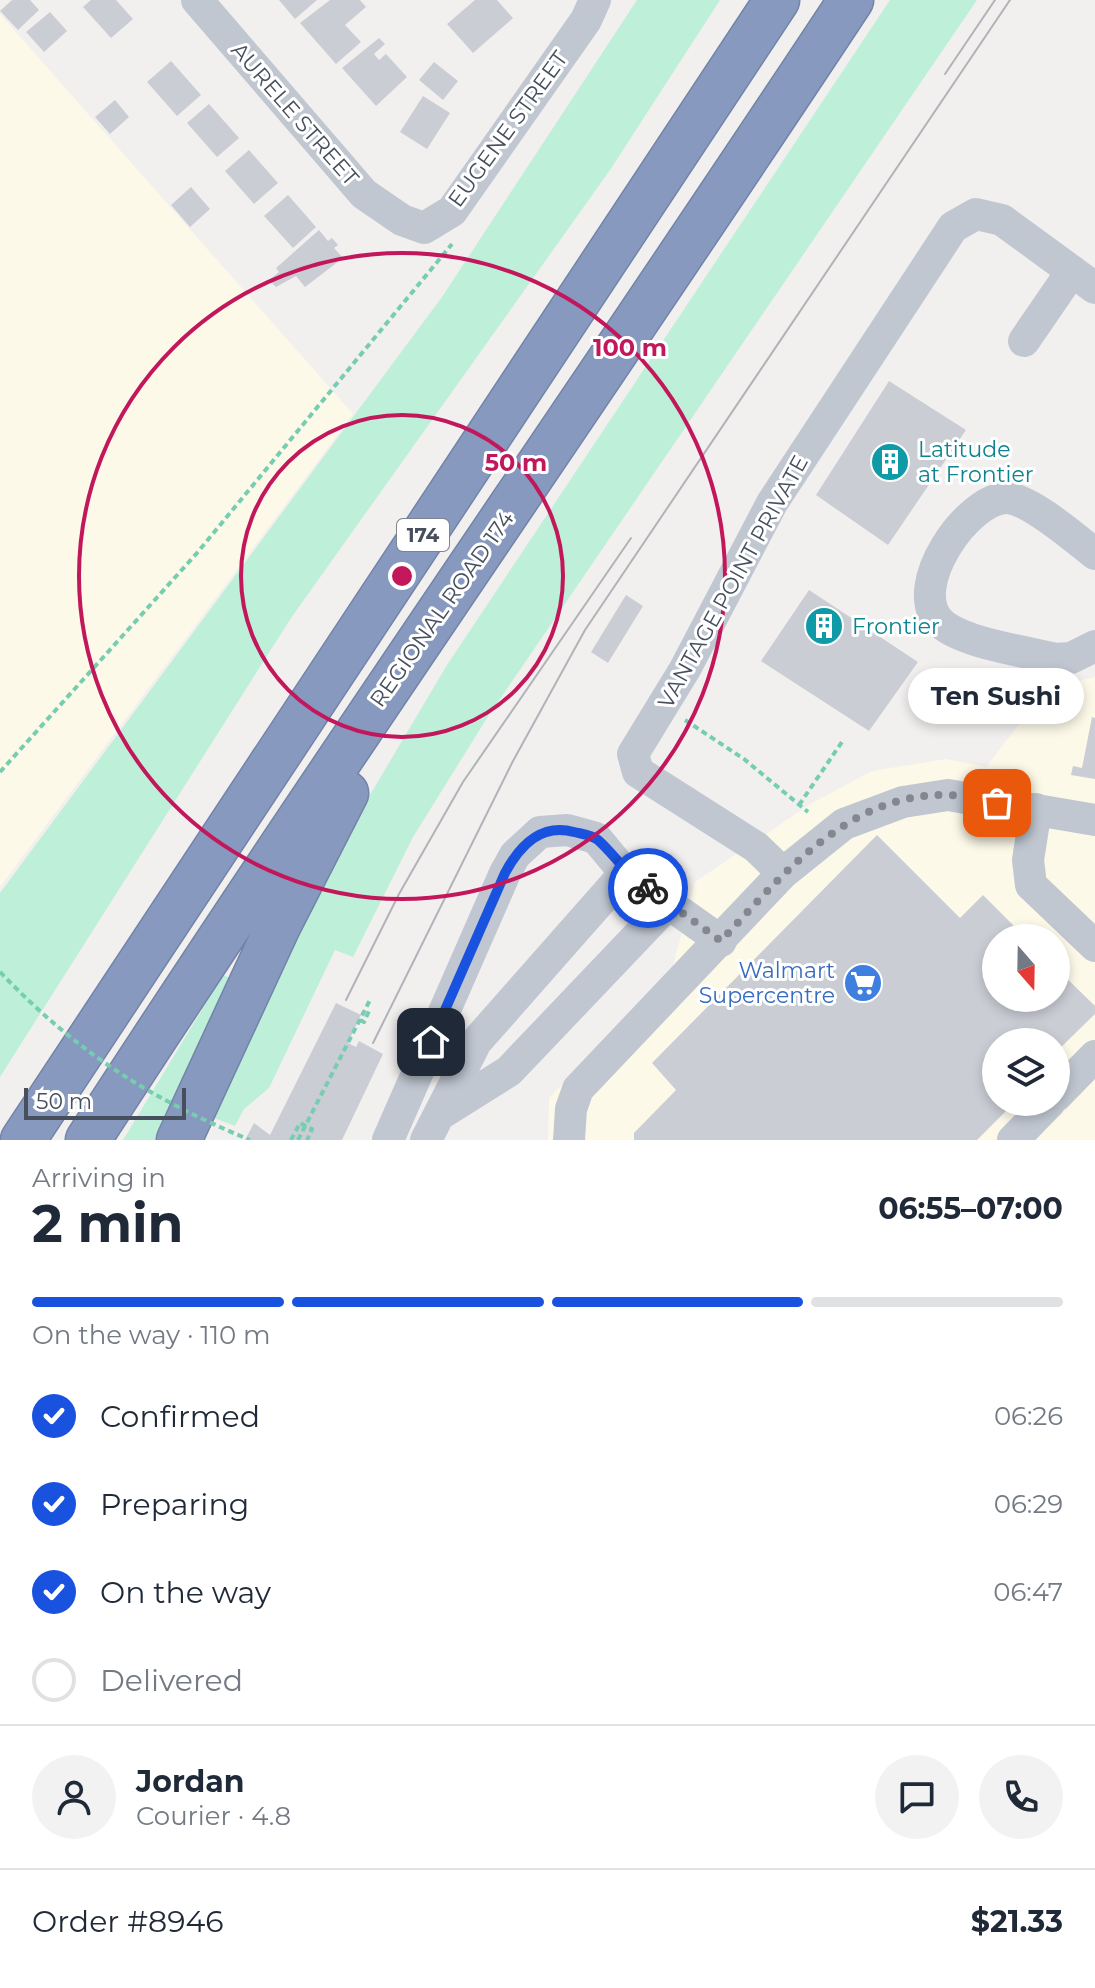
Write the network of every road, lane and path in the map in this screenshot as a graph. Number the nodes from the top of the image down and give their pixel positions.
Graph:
1 (197, 0) edge
2 (595, 0) edge
3 (777, 0) edge
4 (851, 0) edge
5 (402, 220) joint
6 (455, 240) dead end
7 (1084, 280) edge
8 (1024, 341) dead end
9 (528, 484) junction
10 (1095, 554) edge
11 (1089, 650) edge
12 (663, 706) junction
13 (842, 742) dead end
14 (0, 772) edge
15 (799, 805) junction
16 (1036, 809) junction
17 (808, 812) dead end
18 (1095, 820) edge
19 (625, 873) junction
20 (783, 873) junction
21 (670, 902) junction
22 (721, 941) junction
23 (1095, 946) edge
24 (0, 972) edge
25 (371, 998) dead end
26 (369, 1011) dead end
27 (360, 1020) junction
28 (1095, 1056) edge
29 (1070, 1082) edge
30 (1036, 1116) edge
31 (305, 1126) junction
32 (432, 1127) edge
33 (23, 1140) edge
34 (88, 1140) edge
35 (179, 1140) edge
36 (250, 1140) edge
37 (291, 1140) edge
38 (298, 1140) edge
39 (307, 1140) edge
40 (388, 1140) edge
41 (569, 1140) edge
42 (1013, 1140) edge

1 - 5 street, AURELE STREET
2 - 5 street, EUGENE STREET
3 - 33 highway, 174
4 - 9 highway, REGIONAL ROAD 174 / 174
6 - 14 path
7 - 8 street
7 - 12 street, VANTAGE POINT PRIVATE
9 - 34 highway, REGIONAL ROAD 174 / 174
9 - 35 highway
10 - 11 street
12 - 15 path
12 - 20 street, VANTAGE POINT PRIVATE
13 - 15 path
15 - 17 path
16 - 18 street
16 - 20 street
16 - 23 street
19 - 21 street
19 - 32 street
19 - 40 street
20 - 22 street
21 - 22 street
21 - 32 street
22 - 41 street
24 - 36 path, bridge
25 - 27 path
26 - 27 path
27 - 31 path
28 - 29 street
30 - 42 street
31 - 37 path
31 - 38 path
31 - 39 path

